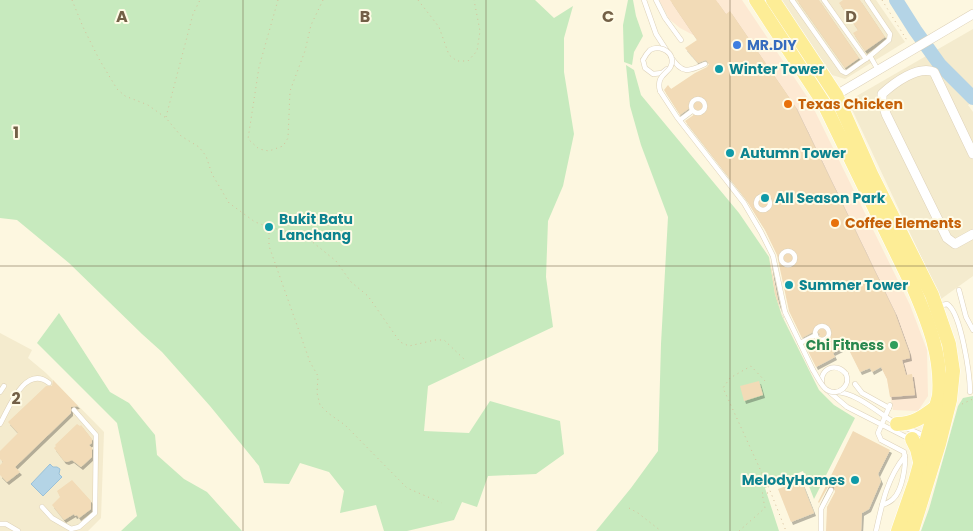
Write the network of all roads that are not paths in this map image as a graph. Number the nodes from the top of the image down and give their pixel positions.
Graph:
1 (644, 0) edge
2 (656, 0) edge
3 (756, 0) edge
4 (773, 0) edge
5 (792, 0) edge
6 (824, 0) edge
7 (867, 0) edge
8 (973, 14) edge
9 (681, 40) dead end
10 (669, 54) junction
11 (870, 56) junction
12 (866, 60) junction
13 (705, 64) dead end
14 (878, 70) junction
15 (836, 95) junction
16 (692, 111) dead end
17 (680, 120) junction
18 (973, 154) edge
19 (756, 205) dead end
20 (747, 209) junction
21 (973, 234) edge
22 (781, 260) dead end
23 (774, 262) junction
24 (959, 290) dead end
25 (937, 306) junction
26 (965, 313) junction
27 (955, 315) junction
28 (973, 330) edge
29 (816, 335) dead end
30 (800, 343) junction
31 (973, 357) edge
32 (966, 358) junction
33 (49, 383) dead end
34 (855, 384) dead end
35 (4, 386) dead end
36 (0, 392) edge
37 (828, 392) junction
38 (970, 392) dead end
39 (956, 402) junction
40 (936, 407) junction
41 (74, 410) dead end
42 (891, 420) junction
43 (0, 424) edge
44 (882, 426) junction
45 (912, 439) junction
46 (928, 442) junction
47 (905, 456) junction
48 (920, 463) junction
49 (831, 490) dead end
50 (924, 494) junction
51 (882, 505) junction
52 (42, 507) dead end
53 (0, 524) edge
54 (18, 531) edge
55 (821, 531) edge
56 (876, 531) edge
57 (898, 531) edge
58 (912, 531) edge

1 - 10 lane
2 - 9 lane
3 - 40 main road
4 - 15 main road
5 - 12 lane
6 - 12 lane
7 - 11 lane
8 - 14 street
10 - 13 lane
10 - 17 lane, bridge
11 - 12 lane
11 - 14 lane
14 - 15 street
15 - 25 main road
16 - 17 lane
17 - 20 lane
18 - 21 street
19 - 20 lane
20 - 23 lane
22 - 23 lane
23 - 30 lane
24 - 26 lane
25 - 27 lane
25 - 39 main road
26 - 27 lane
26 - 28 lane
27 - 32 lane
29 - 30 lane
30 - 37 lane, bridge
31 - 32 lane
32 - 38 lane
33 - 43 lane
34 - 42 lane
35 - 36 lane
37 - 42 lane
37 - 44 lane
39 - 46 main road
39 - 50 main road
40 - 42 main road
40 - 46 main road
41 - 52 lane
42 - 44 lane
42 - 46 lane
44 - 45 lane
44 - 47 lane
45 - 46 lane
45 - 48 main road
46 - 48 main road
46 - 50 main road
47 - 51 lane
47 - 51 lane
48 - 57 main road
49 - 55 lane
50 - 58 main road
51 - 56 lane
53 - 54 lane

